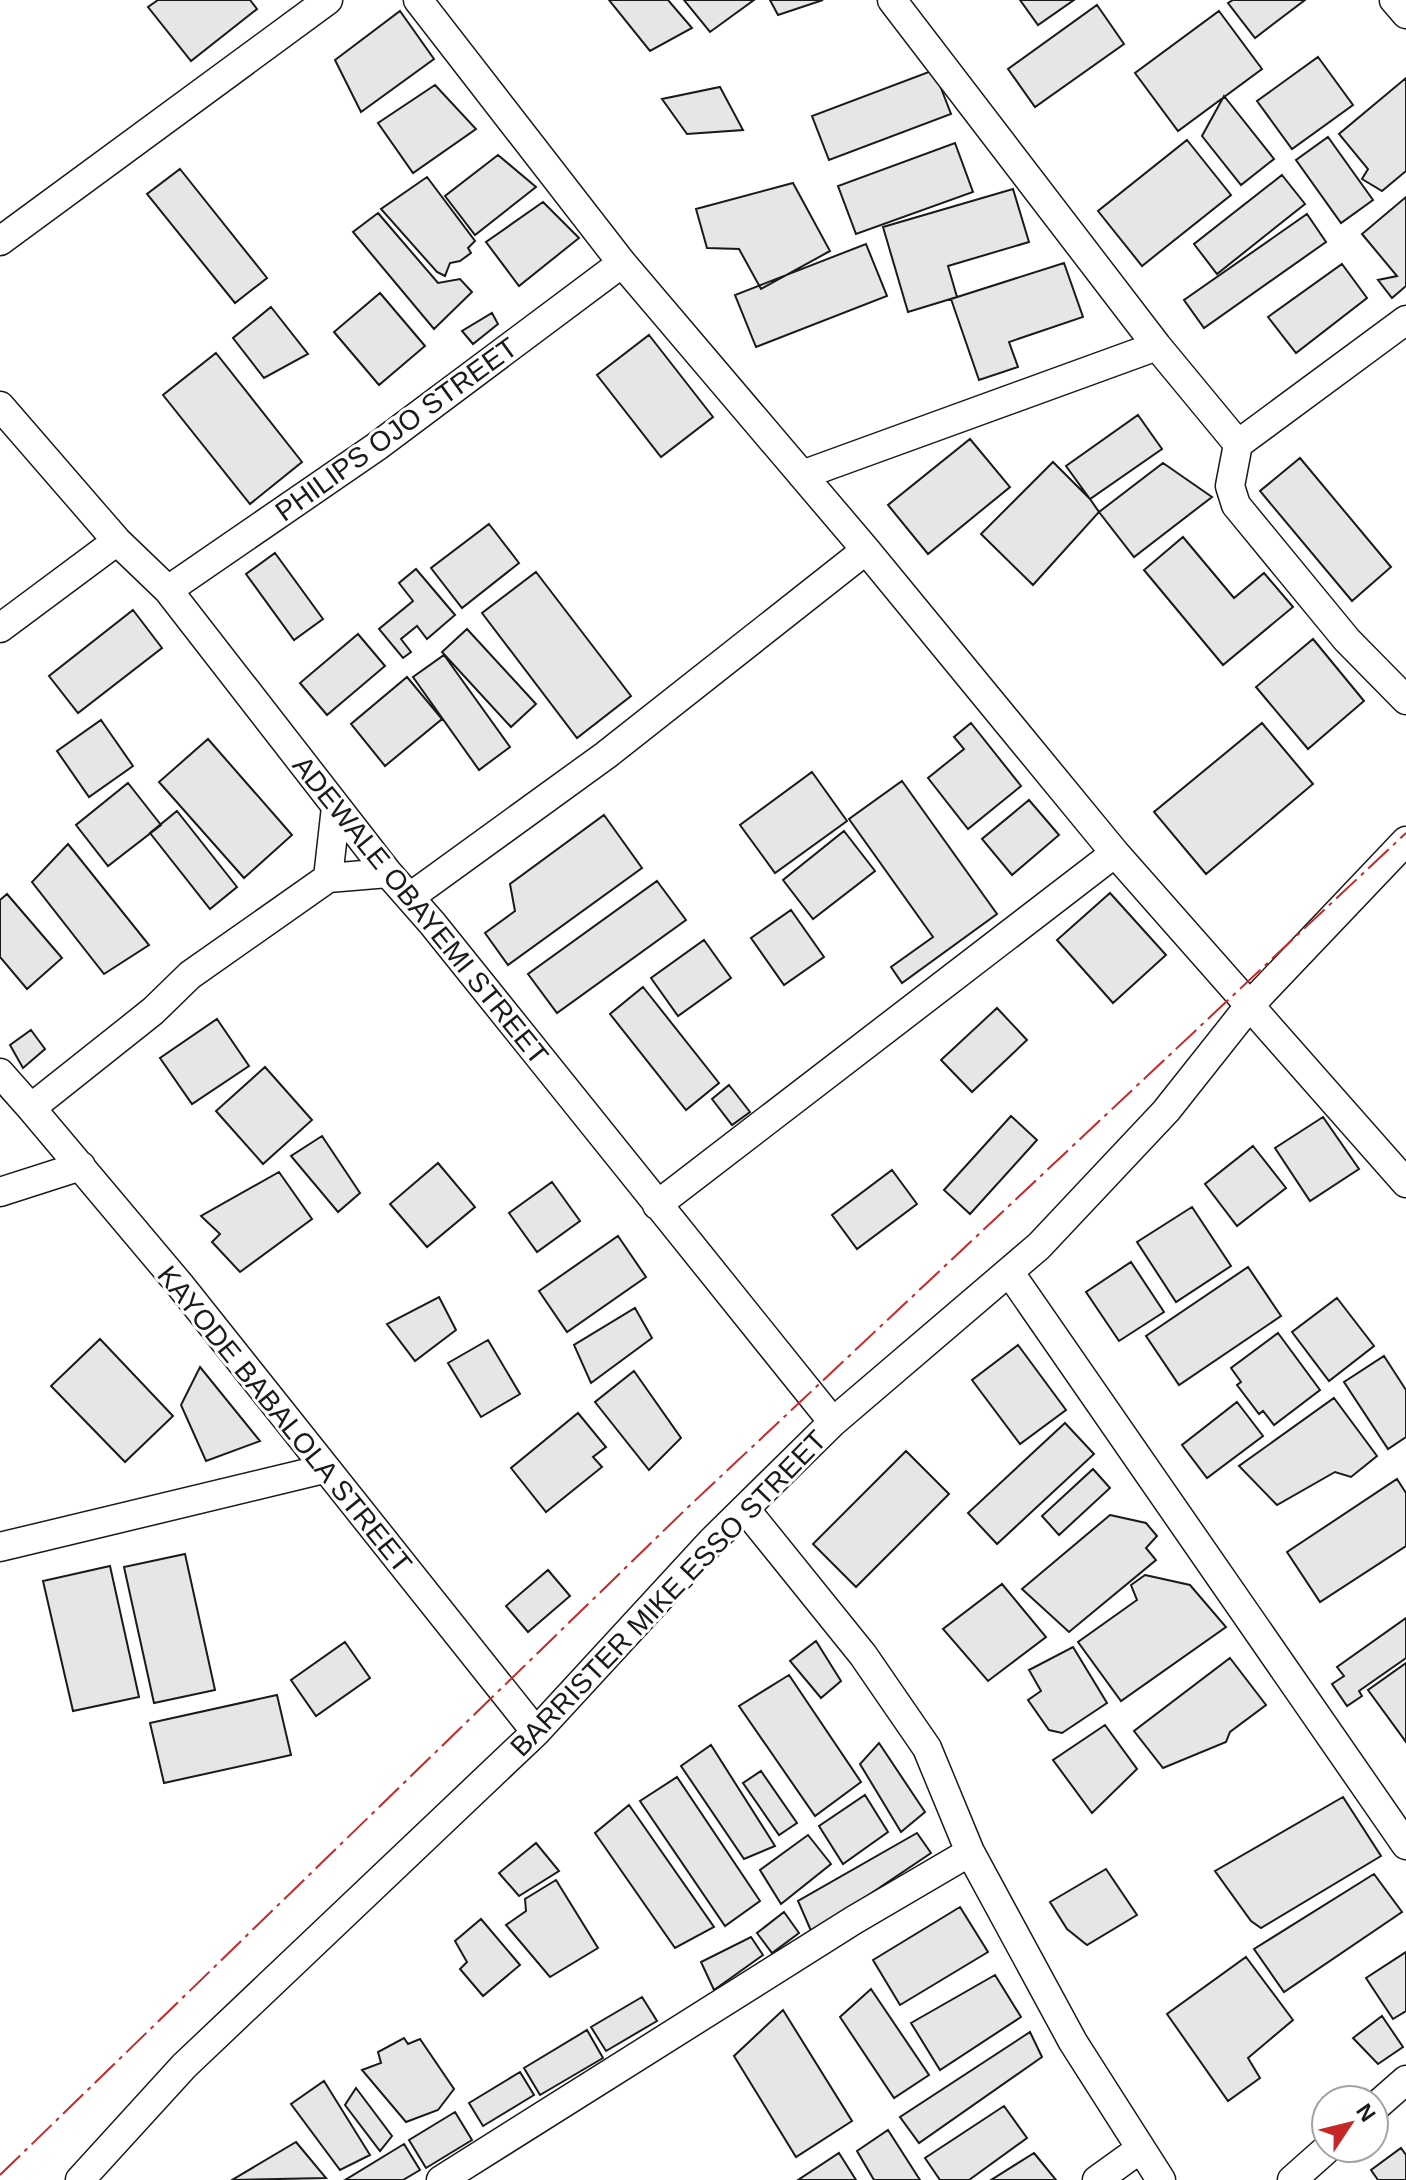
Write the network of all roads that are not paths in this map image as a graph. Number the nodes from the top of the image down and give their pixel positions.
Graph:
1 (418, 0) edge
2 (892, 0) edge
3 (1394, 0) edge
4 (310, 6) edge
5 (1406, 14) edge
6 (0, 241) edge
7 (622, 263) junction
8 (1406, 320) edge
9 (1157, 346) junction
10 (0, 406) edge
11 (1238, 444) junction
12 (802, 475) junction
13 (117, 541) junction
14 (866, 550) junction
15 (168, 590) junction
16 (0, 628) edge
17 (1406, 700) edge
18 (336, 807) junction
19 (1406, 841) edge
20 (1115, 853) junction
21 (388, 873) junction
22 (328, 878) junction
23 (410, 897) junction
24 (1250, 1005) junction
25 (0, 1073) edge
26 (31, 1108) junction
27 (81, 1166) junction
28 (1406, 1183) edge
29 (0, 1192) edge
30 (657, 1205) junction
31 (1010, 1273) junction
32 (833, 1422) junction
33 (324, 1469) junction
34 (746, 1510) junction
35 (0, 1547) edge
36 (536, 1732) junction
37 (1406, 1845) edge
38 (970, 1852) junction
39 (1406, 2080) edge
40 (1390, 2094) edge
41 (1140, 2149) junction
42 (1310, 2164) edge
43 (80, 2180) edge
44 (441, 2180) edge
45 (1097, 2180) edge
46 (1161, 2180) edge
47 (1292, 2180) edge

1 - 7 street
2 - 9 street
3 - 5 street
4 - 6 street
7 - 12 street
7 - 15 street, PHILIPS OJO STREET
8 - 11 street
9 - 11 street
9 - 12 street
10 - 13 street, ADEWALE OBAYEMI STREET
11 - 17 street
12 - 14 street
13 - 15 street, ADEWALE OBAYEMI STREET
13 - 16 street
14 - 20 street
14 - 23 street
15 - 18 street, ADEWALE OBAYEMI STREET
18 - 21 street, ADEWALE OBAYEMI STREET
18 - 22 street
19 - 24 street, BARRISTER MIKE ESSO STREET
20 - 24 street
20 - 30 street
21 - 22 street
21 - 23 street, ADEWALE OBAYEMI STREET
22 - 26 street
23 - 30 street, ADEWALE OBAYEMI STREET
24 - 28 street
24 - 31 street, BARRISTER MIKE ESSO STREET
25 - 26 street, KAYODE BABALOLA STREET
26 - 27 street, KAYODE BABALOLA STREET
27 - 29 street
27 - 33 street, KAYODE BABALOLA STREET
30 - 32 street, ADEWALE OBAYEMI STREET
31 - 32 street, BARRISTER MIKE ESSO STREET
31 - 37 street
32 - 34 street, BARRISTER MIKE ESSO STREET
33 - 35 street
33 - 36 street, KAYODE BABALOLA STREET
34 - 36 street, BARRISTER MIKE ESSO STREET
34 - 38 street
36 - 43 street, BARRISTER MIKE ESSO STREET
38 - 41 street
38 - 44 street
39 - 40 street
41 - 45 street
41 - 46 street
42 - 47 street

